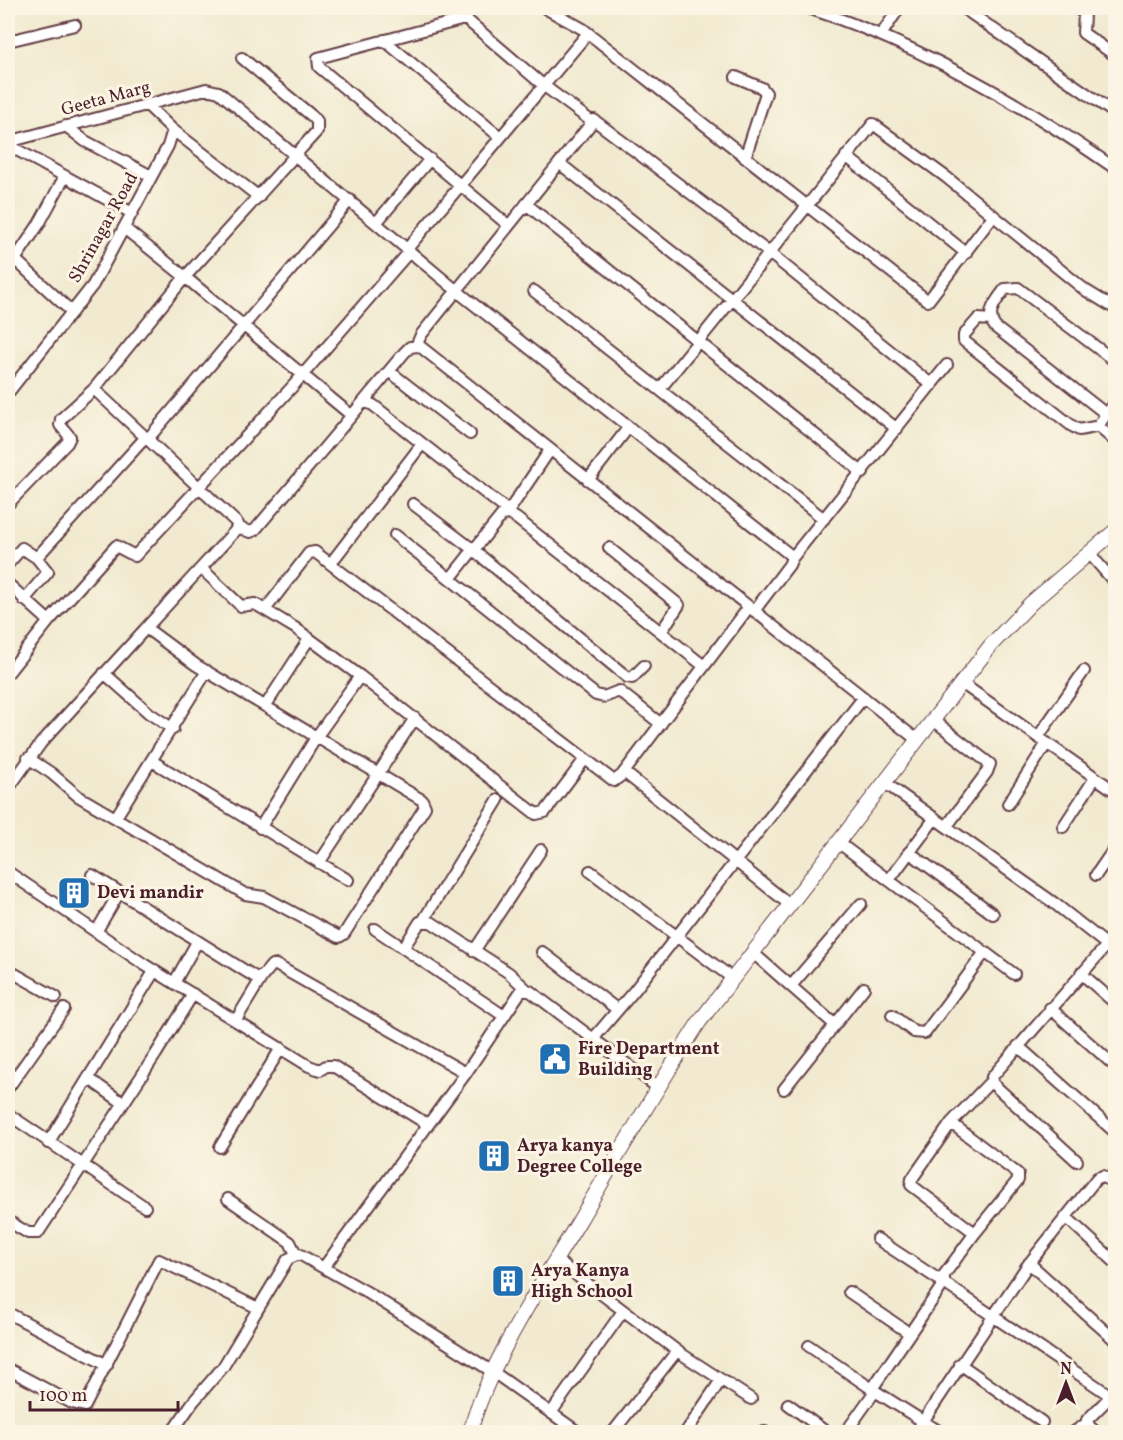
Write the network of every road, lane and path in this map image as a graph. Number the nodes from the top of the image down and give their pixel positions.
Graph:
1 (545, 8) edge
2 (808, 8) edge
3 (899, 8) edge
4 (963, 8) edge
5 (1077, 8) edge
6 (1093, 8) edge
7 (1084, 18) junction
8 (75, 25) dead end
9 (588, 33) junction
10 (881, 35) junction
11 (384, 40) junction
12 (8, 41) edge
13 (1116, 56) edge
14 (242, 58) dead end
15 (736, 77) dead end
16 (543, 85) junction
17 (147, 105) junction
18 (1116, 114) edge
19 (591, 121) junction
20 (66, 126) junction
21 (173, 130) junction
22 (500, 137) junction
23 (8, 143) edge
24 (296, 156) junction
25 (846, 156) junction
26 (745, 158) junction
27 (430, 159) junction
28 (559, 163) junction
29 (1116, 169) edge
30 (65, 176) junction
31 (151, 176) junction
32 (462, 184) junction
33 (259, 197) junction
34 (350, 200) junction
35 (526, 204) junction
36 (805, 206) junction
37 (132, 213) junction
38 (993, 216) junction
39 (376, 223) junction
40 (508, 225) junction
41 (124, 228) junction
42 (409, 250) junction
43 (768, 252) junction
44 (966, 253) junction
45 (11, 257) edge
46 (8, 270) edge
47 (185, 277) junction
48 (457, 291) junction
49 (534, 291) dead end
50 (732, 299) junction
51 (1116, 309) edge
52 (72, 312) junction
53 (991, 320) junction
54 (242, 327) junction
55 (698, 342) junction
56 (418, 346) junction
57 (1116, 362) edge
58 (946, 365) dead end
59 (389, 371) junction
60 (302, 376) junction
61 (932, 385) junction
62 (94, 389) junction
63 (660, 389) junction
64 (8, 393) edge
65 (364, 401) junction
66 (1116, 401) edge
67 (1106, 414) junction
68 (351, 415) junction
69 (1100, 426) junction
70 (628, 428) junction
71 (897, 429) junction
72 (470, 434) dead end
73 (146, 439) junction
74 (1116, 442) edge
75 (422, 444) junction
76 (550, 450) junction
77 (863, 472) junction
78 (588, 480) junction
79 (201, 487) junction
80 (8, 504) edge
81 (413, 504) dead end
82 (509, 513) junction
83 (824, 519) junction
84 (237, 527) junction
85 (1116, 530) edge
86 (395, 535) dead end
87 (609, 548) dead end
88 (472, 549) junction
89 (1089, 553) junction
90 (36, 557) junction
91 (792, 558) junction
92 (331, 563) junction
93 (8, 564) edge
94 (201, 568) junction
95 (450, 579) junction
96 (8, 584) edge
97 (1116, 584) edge
98 (24, 600) junction
99 (265, 609) junction
100 (751, 609) junction
101 (49, 621) junction
102 (146, 628) junction
103 (661, 632) junction
104 (309, 639) junction
105 (644, 666) dead end
106 (704, 666) junction
107 (1084, 671) dead end
108 (207, 672) junction
109 (8, 673) edge
110 (104, 673) junction
111 (360, 676) junction
112 (960, 682) junction
113 (863, 698) junction
114 (266, 705) junction
115 (415, 718) junction
116 (932, 719) junction
117 (662, 724) junction
118 (173, 729) junction
119 (317, 736) junction
120 (916, 739) junction
121 (1042, 740) junction
122 (28, 758) junction
123 (585, 759) junction
124 (152, 761) junction
125 (624, 772) junction
126 (380, 775) junction
127 (1095, 778) junction
128 (885, 783) junction
129 (8, 789) edge
130 (1116, 792) edge
131 (498, 800) dead end
132 (1008, 804) dead end
133 (116, 817) junction
134 (936, 818) junction
135 (947, 826) junction
136 (1063, 826) dead end
137 (261, 828) junction
138 (839, 843) junction
139 (1116, 846) edge
140 (541, 850) dead end
141 (909, 852) junction
142 (735, 861) junction
143 (319, 863) junction
144 (590, 871) dead end
145 (9, 875) edge
146 (92, 875) dead end
147 (1096, 875) dead end
148 (348, 880) dead end
149 (889, 880) junction
150 (119, 893) junction
151 (789, 904) junction
152 (861, 904) dead end
153 (993, 914) dead end
154 (423, 921) junction
155 (375, 929) dead end
156 (96, 932) junction
157 (678, 935) junction
158 (196, 942) junction
159 (404, 948) junction
160 (1111, 948) edge
161 (474, 951) junction
162 (542, 952) dead end
163 (752, 952) junction
164 (985, 952) junction
165 (8, 970) edge
166 (155, 970) junction
167 (1081, 973) junction
168 (1014, 974) dead end
169 (262, 977) junction
170 (732, 978) junction
171 (174, 982) junction
172 (790, 986) junction
173 (864, 988) dead end
174 (527, 990) junction
175 (193, 994) junction
176 (56, 997) dead end
177 (1116, 1004) edge
178 (1050, 1008) junction
179 (64, 1009) dead end
180 (618, 1010) junction
181 (892, 1015) dead end
182 (504, 1016) junction
183 (236, 1020) junction
184 (834, 1024) junction
185 (593, 1039) junction
186 (1018, 1046) junction
187 (281, 1048) junction
188 (1116, 1067) edge
189 (466, 1073) junction
190 (88, 1078) junction
191 (992, 1080) junction
192 (657, 1087) junction
193 (8, 1088) edge
194 (784, 1089) dead end
195 (123, 1103) junction
196 (8, 1114) edge
197 (951, 1123) junction
198 (427, 1124) junction
199 (1116, 1133) edge
200 (48, 1143) junction
201 (220, 1147) dead end
202 (1077, 1161) dead end
203 (83, 1166) junction
204 (1116, 1185) edge
205 (228, 1199) dead end
206 (145, 1207) dead end
207 (1066, 1217) junction
208 (8, 1221) edge
209 (975, 1233) junction
210 (877, 1239) dead end
211 (296, 1254) junction
212 (556, 1260) junction
213 (1029, 1263) junction
214 (1116, 1263) edge
215 (324, 1267) junction
216 (944, 1283) junction
217 (849, 1292) dead end
218 (258, 1308) junction
219 (623, 1311) junction
220 (8, 1313) edge
221 (992, 1316) junction
222 (909, 1333) junction
223 (1116, 1341) edge
224 (809, 1346) dead end
225 (677, 1351) junction
226 (960, 1364) junction
227 (107, 1365) junction
228 (8, 1369) edge
229 (493, 1372) junction
230 (721, 1380) junction
231 (873, 1390) junction
232 (1112, 1392) edge
233 (751, 1399) dead end
234 (788, 1404) dead end
235 (551, 1413) junction
236 (923, 1421) junction
237 (1042, 1422) dead end
238 (1087, 1423) junction
239 (172, 1432) edge
240 (470, 1432) edge
241 (578, 1432) edge
242 (613, 1432) edge
243 (686, 1432) edge
244 (826, 1432) edge
245 (846, 1432) edge
246 (916, 1432) edge
247 (940, 1432) edge
248 (1074, 1432) edge
249 (1096, 1432) edge

1 - 9 street
2 - 10 street
3 - 10 street
4 - 18 street
5 - 7 street
6 - 7 street
7 - 13 street
8 - 12 street
9 - 16 street
9 - 26 street
10 - 29 street
11 - 16 street
11 - 22 street
11 - 27 street
14 - 24 street
15 - 26 street
16 - 19 street
16 - 22 street
17 - 20 street, Geeta Marg
17 - 21 street
17 - 24 street, Geeta Marg
19 - 28 street
19 - 43 street
20 - 23 street, Geeta Marg
20 - 31 street
21 - 31 street, Shrinagar Road
21 - 33 street
22 - 32 street
23 - 30 street
24 - 33 street
24 - 34 street
25 - 36 street
25 - 38 street
25 - 44 street
26 - 36 street
27 - 32 street
27 - 39 street
28 - 35 street
28 - 50 street
30 - 37 street
30 - 45 street
31 - 37 street, Shrinagar Road
32 - 40 street
32 - 42 street
33 - 47 street
34 - 39 street
34 - 54 street
35 - 40 street
35 - 55 street
36 - 43 street
36 - 44 street
37 - 41 street, Shrinagar Road
38 - 44 street
38 - 51 street
39 - 42 street
40 - 48 street
41 - 47 street
41 - 52 street, Shrinagar Road
42 - 48 street
42 - 60 street
43 - 50 street
43 - 61 street
45 - 46 street
45 - 52 street
47 - 54 street
47 - 62 street
48 - 56 street
48 - 70 street
49 - 63 street
50 - 55 street
50 - 71 street
52 - 64 street, Shrinagar Road
53 - 57 street
53 - 67 street
53 - 69 street
54 - 60 street
54 - 73 street
55 - 63 street
55 - 77 street
56 - 59 street
56 - 76 street
58 - 61 street
59 - 65 street
59 - 72 street
60 - 68 street
60 - 79 street
61 - 71 street
62 - 73 street
62 - 80 street
63 - 83 street
65 - 68 street
65 - 75 street
66 - 67 street
67 - 69 street
68 - 84 street
69 - 74 street
70 - 78 street
70 - 91 street
71 - 77 street
73 - 79 street
73 - 90 street
75 - 82 street
75 - 92 street
76 - 78 street
76 - 82 street
77 - 83 street
78 - 100 street
79 - 84 street
79 - 101 street
81 - 88 street
82 - 88 street
82 - 103 street
83 - 91 street
84 - 94 street
85 - 89 main road
86 - 95 street
87 - 103 street
88 - 95 street
88 - 105 street
89 - 97 street
89 - 112 main road
90 - 93 street
90 - 98 street
91 - 100 street
92 - 99 street
92 - 123 street
94 - 99 street
94 - 102 street
95 - 117 street
96 - 98 street
98 - 101 street
99 - 104 street
100 - 106 street
100 - 113 street
101 - 109 street
102 - 108 street
102 - 110 street
103 - 106 street
104 - 111 street
104 - 114 street
106 - 117 street
107 - 121 street
108 - 114 street
108 - 118 street
110 - 118 street
110 - 122 street
111 - 115 street
111 - 119 street
112 - 116 main road
112 - 121 street
113 - 120 street
113 - 142 street
114 - 119 street
115 - 123 street
115 - 126 street
116 - 120 main road
116 - 135 street
117 - 125 street
118 - 124 street
119 - 126 street
119 - 137 street
120 - 128 main road
121 - 127 street
121 - 132 street
122 - 129 street
122 - 133 street
123 - 125 street
124 - 133 street
124 - 137 street
125 - 142 street
126 - 133 street
126 - 143 street
127 - 130 street
127 - 136 street
128 - 134 street
128 - 138 main road
131 - 154 street
134 - 135 street
134 - 141 street
135 - 160 street
137 - 143 street
138 - 149 street
138 - 151 main road
139 - 147 street
140 - 161 street
141 - 149 street
141 - 153 street
142 - 151 street
142 - 157 street
143 - 148 street
144 - 157 street
145 - 156 street
146 - 150 street
149 - 164 street
150 - 156 street
150 - 158 street
151 - 163 main road
152 - 172 street
154 - 159 street
154 - 161 street
155 - 159 street
156 - 166 street
157 - 170 street
157 - 180 street
158 - 169 street
158 - 171 street
159 - 182 street
160 - 167 street
161 - 174 street
162 - 180 street
163 - 170 main road
163 - 172 street
164 - 168 street
164 - 181 street
165 - 176 street
166 - 171 street
166 - 190 street
167 - 177 street
167 - 178 street
169 - 183 street
169 - 189 street
170 - 192 main road
171 - 175 street
172 - 184 street
173 - 184 street
174 - 182 street
174 - 185 street
175 - 183 street
175 - 195 street
178 - 186 street
178 - 188 street
179 - 193 street
180 - 185 street
182 - 189 street
183 - 187 street
184 - 194 street
185 - 192 street
186 - 191 street
186 - 199 street
187 - 198 street
187 - 201 street
189 - 198 street
190 - 195 street
190 - 200 street
191 - 197 street
191 - 202 street
192 - 212 main road
195 - 203 street
196 - 200 street
197 - 209 street
197 - 209 street
198 - 215 street
200 - 203 street
203 - 206 street
203 - 208 street
204 - 207 street
205 - 211 street
207 - 213 street
207 - 214 street
209 - 216 street
210 - 216 street
211 - 215 street
211 - 218 street
212 - 219 street
212 - 229 main road
213 - 221 street
213 - 223 street
215 - 229 street
216 - 221 street
216 - 222 street
217 - 222 street
218 - 227 street
218 - 239 street
219 - 225 street
219 - 235 street
220 - 227 street
221 - 226 street
221 - 232 street
222 - 231 street
224 - 231 street
225 - 230 street
225 - 242 street
226 - 236 street
226 - 237 street
227 - 228 street
229 - 235 street
229 - 240 main road
230 - 233 street
230 - 243 street
231 - 236 street
231 - 245 street
232 - 238 street
234 - 244 street
235 - 241 street
236 - 246 street
236 - 247 street
238 - 248 street
238 - 249 street

